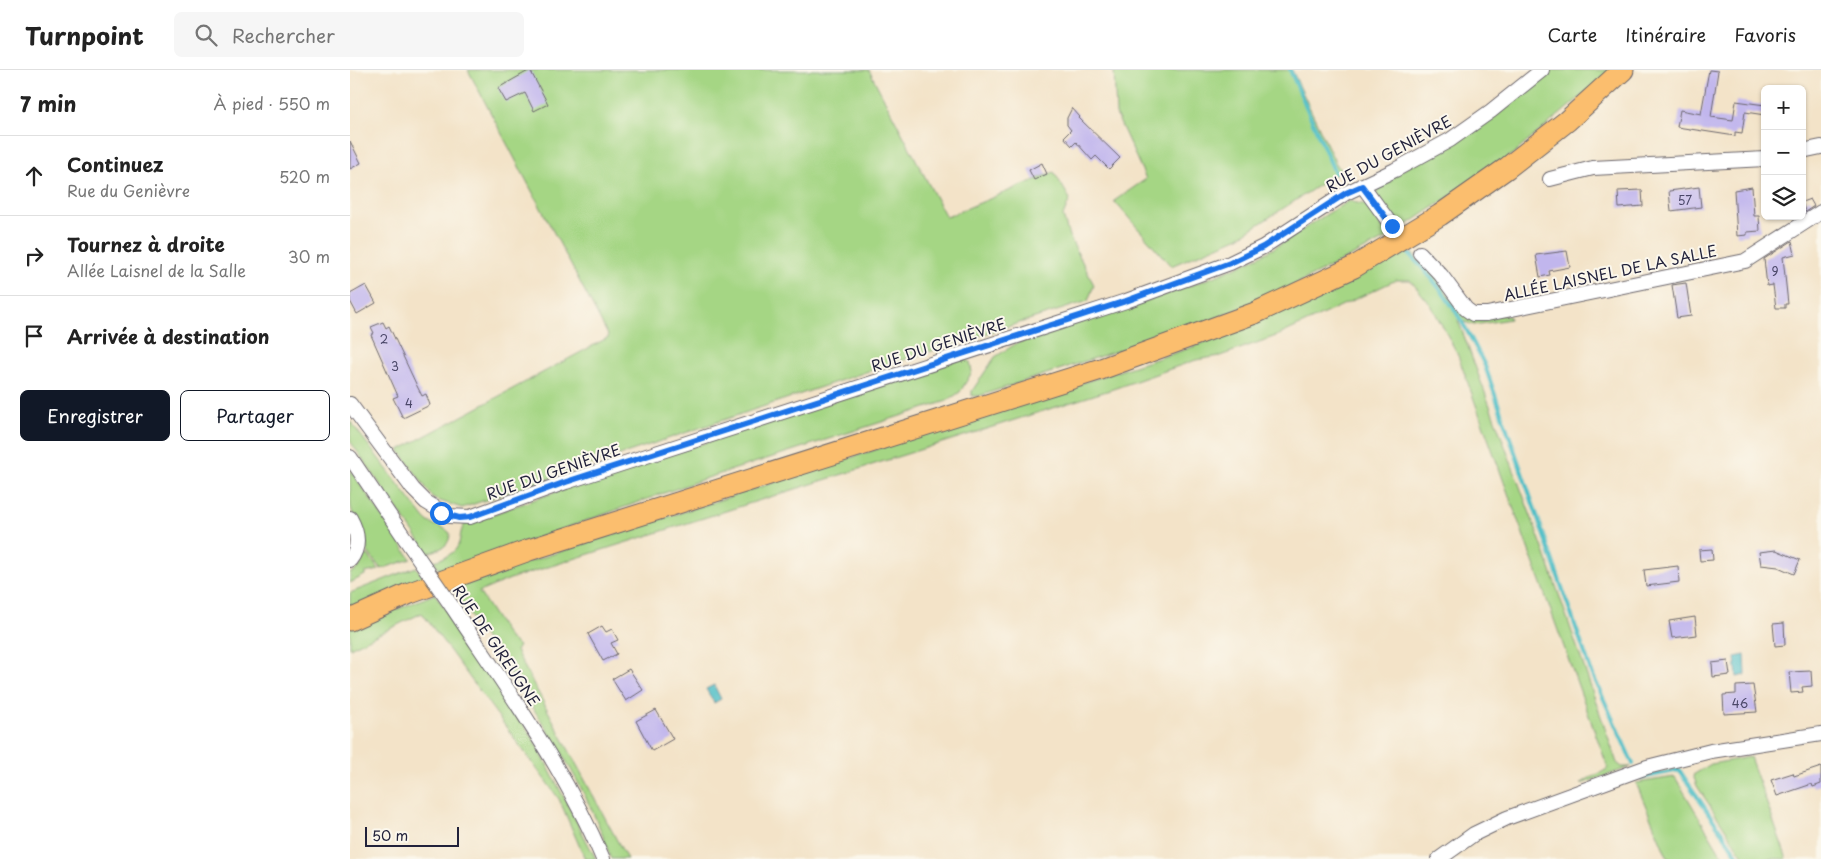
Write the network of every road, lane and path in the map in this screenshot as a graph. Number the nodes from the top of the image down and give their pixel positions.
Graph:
1 (1542, 70) edge
2 (1623, 70) edge
3 (1821, 148) edge
4 (1806, 150) edge
5 (1761, 158) edge
6 (1550, 179) dead end
7 (1362, 186) junction
8 (1821, 212) edge
9 (1392, 226) dead end
10 (1420, 253) dead end
11 (350, 404) edge
12 (350, 457) edge
13 (350, 518) edge
14 (350, 560) edge
15 (350, 620) edge
16 (1821, 734) edge
17 (603, 859) edge
18 (1439, 859) edge

1 - 7 street, RUE DU GENIÈVRE
2 - 15 main road
3 - 4 street
5 - 6 street
7 - 9 street
7 - 11 street, RUE DU GENIÈVRE
8 - 10 street, ALLÉE LAISNEL DE LA SALLE
12 - 17 street, RUE DE GIREUGNE, bridge
13 - 14 street
16 - 18 street

